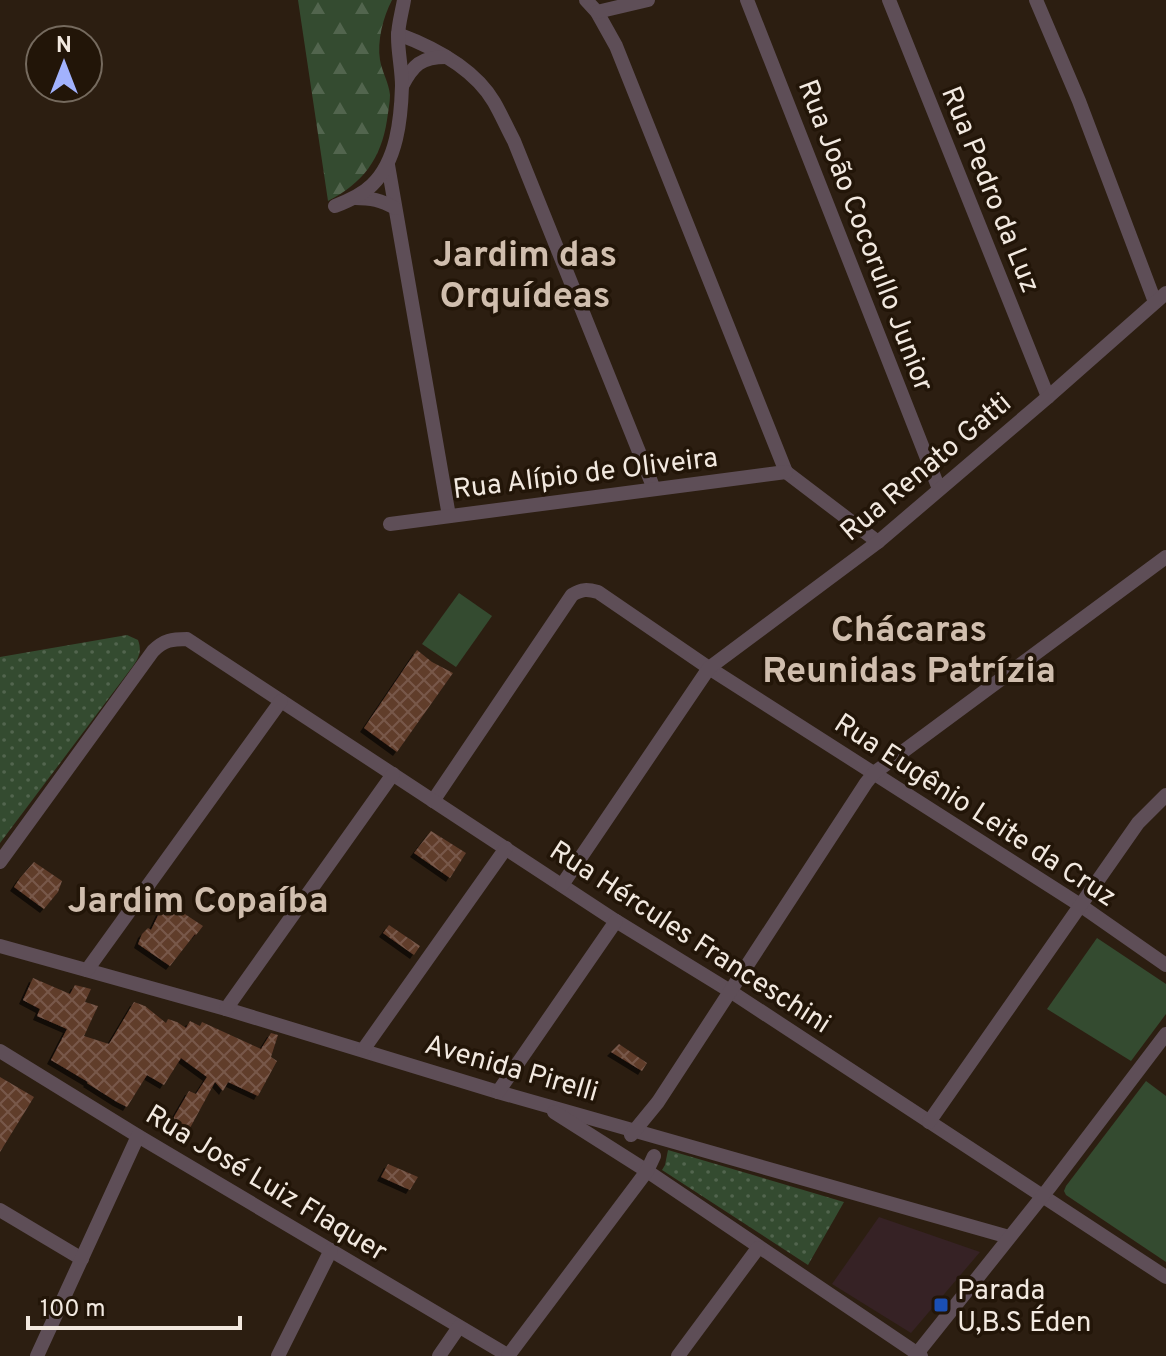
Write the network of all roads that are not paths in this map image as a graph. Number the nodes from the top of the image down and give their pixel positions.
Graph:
1 (404, 0) edge
2 (586, 0) edge
3 (648, 0) edge
4 (747, 0) edge
5 (889, 0) edge
6 (1036, 0) edge
7 (597, 12) junction
8 (398, 34) junction
9 (447, 57) junction
10 (402, 86) junction
11 (388, 165) junction
12 (354, 198) junction
13 (335, 206) dead end
14 (395, 208) junction
15 (1160, 298) edge
16 (1048, 397) junction
17 (786, 472) junction
18 (654, 489) junction
19 (939, 489) junction
20 (449, 516) junction
21 (390, 524) dead end
22 (878, 542) junction
23 (1166, 557) edge
24 (709, 668) junction
25 (281, 701) junction
26 (874, 773) junction
27 (393, 774) junction
28 (1166, 795) edge
29 (433, 801) junction
30 (506, 848) junction
31 (0, 862) edge
32 (562, 885) junction
33 (1080, 905) junction
34 (616, 921) junction
35 (0, 946) edge
36 (1166, 965) edge
37 (87, 970) junction
38 (730, 991) junction
39 (226, 1009) junction
40 (1166, 1034) edge
41 (363, 1050) junction
42 (0, 1051) edge
43 (498, 1092) junction
44 (658, 1102) junction
45 (540, 1103) junction
46 (929, 1122) junction
47 (138, 1136) junction
48 (646, 1140) junction
49 (632, 1161) junction
50 (647, 1171) junction
51 (1043, 1195) junction
52 (0, 1210) edge
53 (1009, 1237) junction
54 (758, 1248) junction
55 (331, 1250) junction
56 (82, 1259) junction
57 (1166, 1277) edge
58 (459, 1327) junction
59 (918, 1355) edge
60 (37, 1356) edge
61 (278, 1356) edge
62 (439, 1356) edge
63 (508, 1356) edge
64 (678, 1356) edge

1 - 8 street
2 - 7 street
3 - 7 street
4 - 19 street, Rua João Cocorullo Junior
5 - 16 street, Rua Pedro da Luz
6 - 15 street
7 - 17 street
8 - 9 street
8 - 10 street
9 - 10 street
9 - 18 street
10 - 11 street
11 - 12 street
11 - 14 street
12 - 13 street
12 - 14 street
14 - 20 street
15 - 16 street, Rua Renato Gatti
16 - 19 street, Rua Renato Gatti
17 - 18 street, Rua Alípio de Oliveira
17 - 22 street
18 - 20 street, Rua Alípio de Oliveira
19 - 22 street, Rua Renato Gatti
20 - 21 street, Rua Alípio de Oliveira
22 - 24 street, Rua Renato Gatti
23 - 26 street
24 - 26 street, Rua Eugênio Leite da Cruz
24 - 29 street, Rua Eugênio Leite da Cruz
24 - 32 street, Rua Renato Gatti
25 - 27 street, Rua Hércules Franceschini
25 - 31 street, Rua Hércules Franceschini
25 - 37 street
26 - 33 street, Rua Eugênio Leite da Cruz
26 - 38 street
27 - 29 street, Rua Hércules Franceschini
27 - 39 street
28 - 33 street
29 - 30 street, Rua Hércules Franceschini
30 - 32 street, Rua Hércules Franceschini
30 - 41 street
32 - 34 street, Rua Hércules Franceschini
33 - 36 street, Rua Eugênio Leite da Cruz
33 - 46 street
34 - 38 street, Rua Hércules Franceschini
34 - 43 street
35 - 37 street, Avenida Pirelli
37 - 39 street, Avenida Pirelli
38 - 44 street
38 - 46 street, Rua Hércules Franceschini
39 - 41 street, Avenida Pirelli
40 - 51 street
41 - 43 street, Avenida Pirelli
42 - 47 street, Rua José Luiz Flaquer
43 - 45 street, Avenida Pirelli
44 - 48 street
44 - 48 street
45 - 48 street, Avenida Pirelli
45 - 49 street
46 - 51 street, Rua Hércules Franceschini
47 - 55 street, Rua José Luiz Flaquer
47 - 56 street
48 - 49 street
48 - 49 street
48 - 50 street
48 - 53 street, Avenida Pirelli
49 - 50 street
50 - 54 street
50 - 63 street
51 - 53 street
51 - 57 street, Rua Hércules Franceschini
52 - 56 street
53 - 59 street
54 - 59 street
54 - 64 street
55 - 58 street, Rua José Luiz Flaquer
55 - 61 street
56 - 60 street
58 - 62 street
58 - 63 street, Rua José Luiz Flaquer

